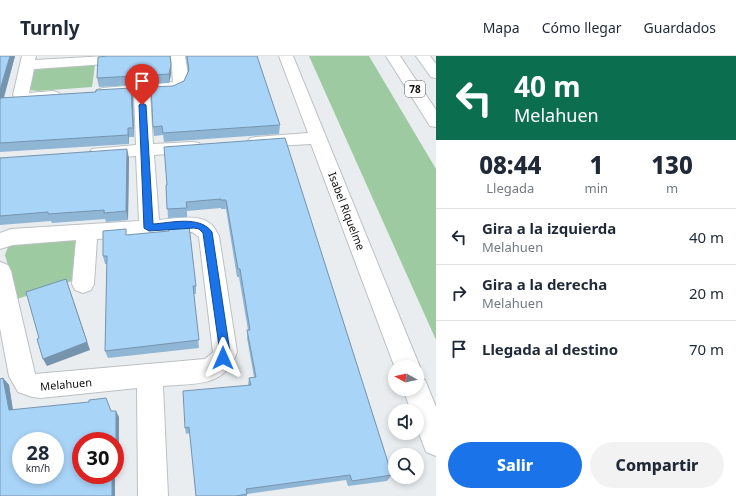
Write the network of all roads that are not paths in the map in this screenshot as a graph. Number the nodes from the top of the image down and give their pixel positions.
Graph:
1 (178, 56) edge
2 (286, 56) edge
3 (393, 56) edge
4 (423, 56) edge
5 (28, 60) edge
6 (106, 60) edge
7 (436, 74) edge
8 (142, 90) junction
9 (90, 94) edge
10 (68, 95) edge
11 (436, 122) edge
12 (318, 138) junction
13 (238, 144) edge
14 (207, 146) edge
15 (144, 150) junction
16 (81, 154) edge
17 (149, 228) junction
18 (87, 232) junction
19 (0, 241) edge
20 (0, 271) edge
21 (84, 284) dead end
22 (404, 360) edge
23 (150, 376) junction
24 (419, 396) edge
25 (436, 442) edge
26 (153, 496) edge

1 - 8 main road
2 - 12 main road, Isabel Riquelme
3 - 11 main road, 78
4 - 7 main road, 78
5 - 6 main road
5 - 10 main road
8 - 9 main road
8 - 15 main road
12 - 13 main road
12 - 22 main road, Isabel Riquelme
14 - 15 main road
15 - 16 main road
15 - 17 main road
17 - 18 main road, Melahuen
17 - 23 main road, Melahuen
18 - 19 main road, Melahuen
18 - 21 main road
20 - 23 main road, Melahuen
23 - 26 main road
24 - 25 main road

